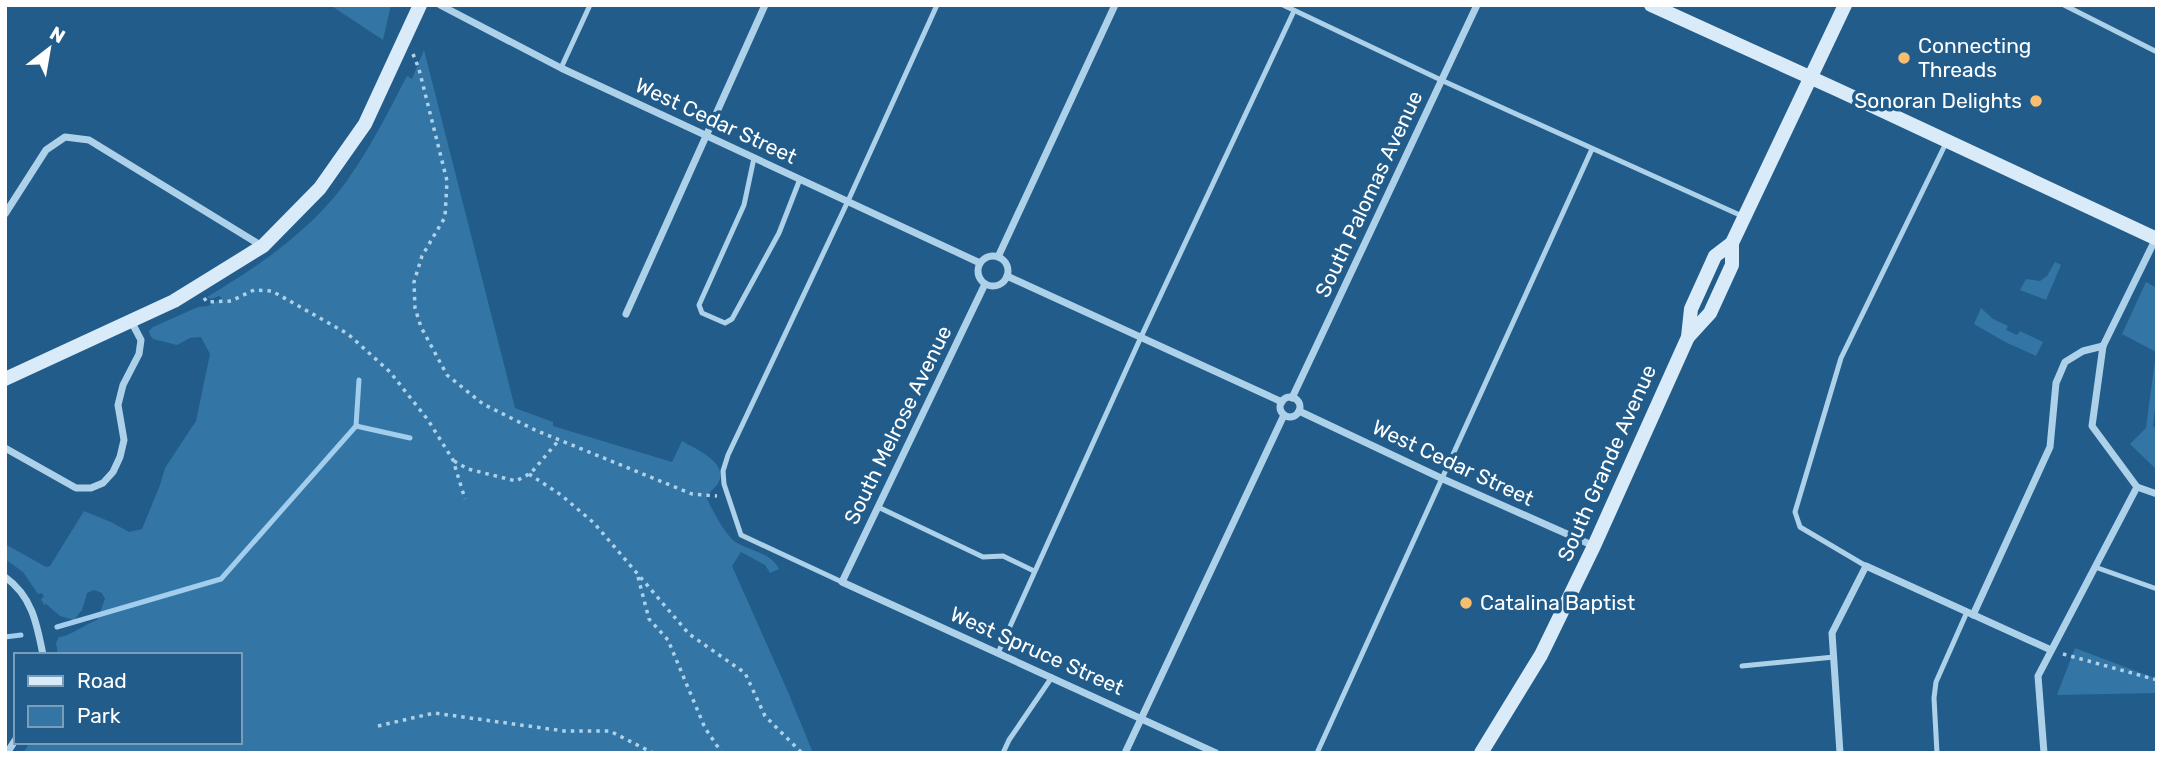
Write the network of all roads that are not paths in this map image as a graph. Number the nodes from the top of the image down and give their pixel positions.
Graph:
1 (419, 5) edge
2 (440, 5) edge
3 (590, 5) edge
4 (765, 5) edge
5 (937, 5) edge
6 (1115, 5) edge
7 (1283, 5) edge
8 (1477, 5) edge
9 (1651, 5) edge
10 (1845, 5) edge
11 (2064, 5) edge
12 (1294, 11) junction
13 (2157, 51) edge
14 (561, 68) junction
15 (1811, 78) junction
16 (1441, 80) junction
17 (706, 135) junction
18 (1947, 141) junction
19 (1592, 149) junction
20 (754, 158) junction
21 (800, 179) junction
22 (848, 201) junction
23 (5, 214) edge
24 (1744, 218) junction
25 (2156, 238) edge
26 (263, 246) junction
27 (998, 257) junction
28 (980, 263) junction
29 (1007, 276) junction
30 (985, 284) junction
31 (626, 314) dead end
32 (131, 321) junction
33 (1140, 337) junction
34 (2103, 346) junction
35 (5, 379) edge
36 (1292, 398) junction
37 (1282, 402) junction
38 (1299, 411) junction
39 (1284, 415) junction
40 (5, 449) edge
41 (1443, 478) junction
42 (2137, 487) junction
43 (2157, 494) edge
44 (878, 507) junction
45 (1594, 546) junction
46 (1866, 566) junction
47 (2095, 567) junction
48 (1034, 572) junction
49 (5, 577) edge
50 (842, 582) junction
51 (2157, 589) edge
52 (1970, 613) junction
53 (2051, 650) junction
54 (43, 653) edge
55 (998, 653) junction
56 (1834, 657) junction
57 (1742, 666) dead end
58 (1052, 677) junction
59 (1141, 718) junction
60 (1003, 753) edge
61 (1125, 753) edge
62 (1216, 753) edge
63 (1317, 753) edge
64 (1482, 753) edge
65 (1840, 753) edge
66 (1937, 753) edge
67 (2044, 753) edge

1 - 26 main road
2 - 14 street, West Cedar Street
3 - 14 lane
4 - 17 street
5 - 22 lane
6 - 27 street
7 - 12 lane
8 - 16 street, South Palomas Avenue
9 - 15 main road
10 - 15 main road
11 - 13 lane
12 - 16 lane
12 - 33 lane
14 - 17 street, West Cedar Street
15 - 18 main road
15 - 24 main road
16 - 19 lane
16 - 36 street, South Palomas Avenue
17 - 20 street, West Cedar Street
17 - 31 street
18 - 25 main road
18 - 46 lane
19 - 24 lane
19 - 41 lane
20 - 21 street, West Cedar Street
20 - 21 lane
21 - 22 street, West Cedar Street
22 - 28 street, West Cedar Street
22 - 50 lane
23 - 26 street
24 - 45 main road, South Grande Avenue
25 - 34 street
26 - 32 main road
27 - 28 street
27 - 29 street
28 - 30 street
29 - 30 street
29 - 33 street
30 - 44 street, South Melrose Avenue
32 - 35 main road
32 - 40 street
33 - 37 street
33 - 48 lane
34 - 42 street
34 - 52 street
36 - 37 street
36 - 38 street
37 - 39 street
38 - 39 street
38 - 41 street, West Cedar Street
39 - 59 street
41 - 45 street, West Cedar Street
41 - 63 lane
42 - 43 street
42 - 47 street
44 - 48 lane
44 - 50 street, South Melrose Avenue
45 - 64 main road, South Grande Avenue
46 - 52 street
46 - 56 street
47 - 51 lane
47 - 53 street
48 - 55 lane
49 - 54 street
50 - 55 street, West Spruce Street
52 - 53 street
52 - 66 lane
53 - 67 street
55 - 58 street, West Spruce Street
56 - 57 lane
56 - 65 street
58 - 59 street, West Spruce Street
58 - 60 lane
59 - 61 street
59 - 62 street, West Spruce Street

